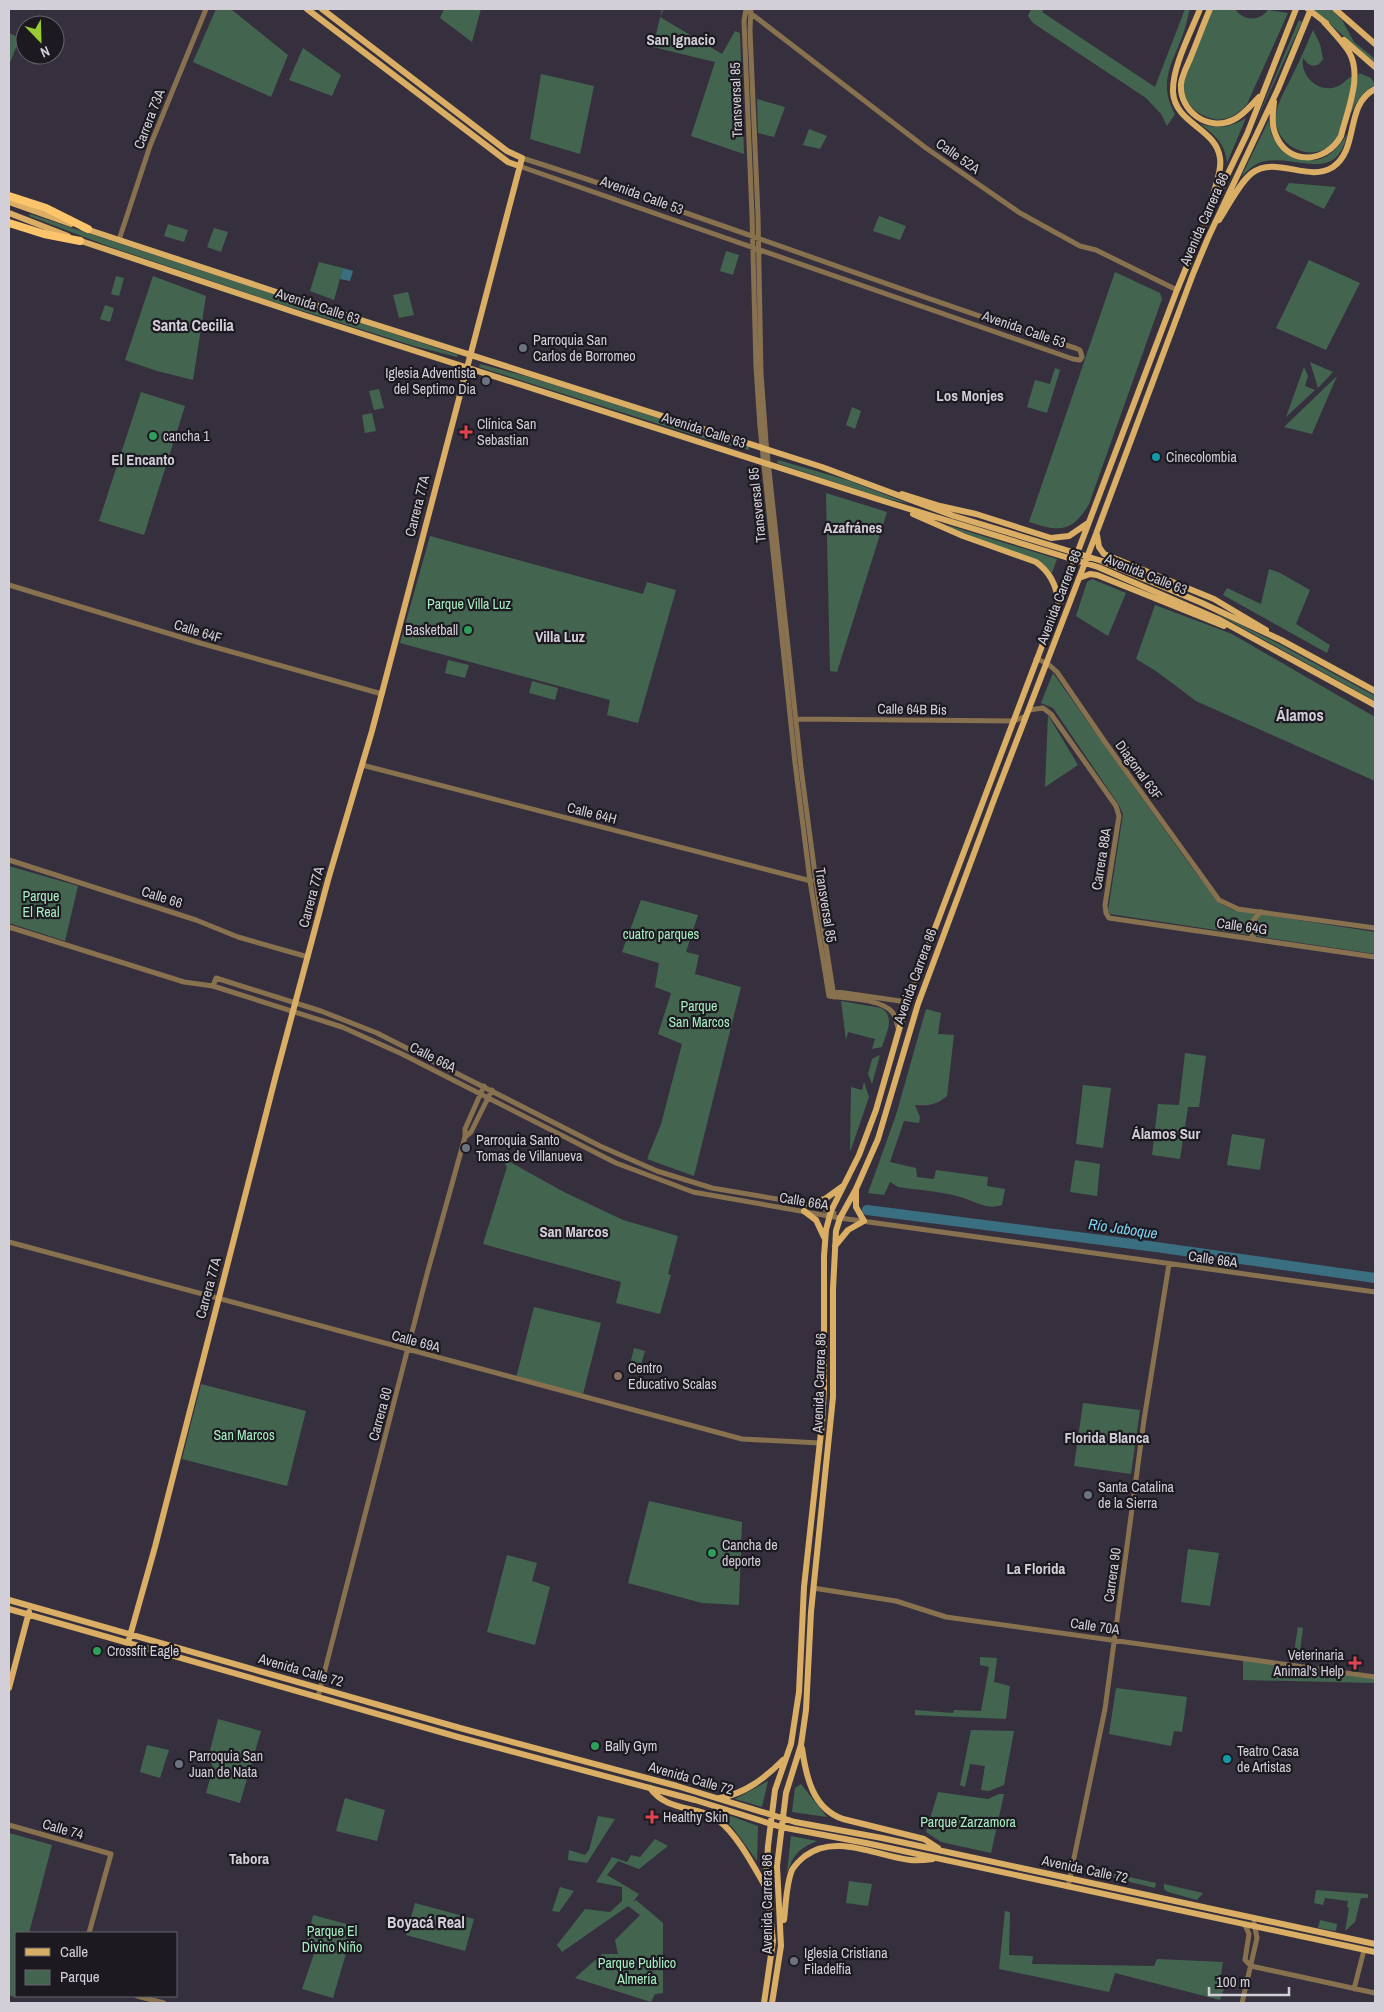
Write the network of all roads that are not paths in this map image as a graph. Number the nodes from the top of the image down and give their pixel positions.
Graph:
1 (206, 9) edge
2 (307, 9) edge
3 (322, 9) edge
4 (1200, 9) edge
5 (1210, 9) edge
6 (1296, 9) edge
7 (1310, 9) edge
8 (1335, 9) edge
9 (747, 10) edge
10 (1324, 22) junction
11 (1375, 44) edge
12 (1375, 67) edge
13 (1375, 89) edge
14 (1276, 92) junction
15 (1262, 94) junction
16 (522, 158) junction
17 (519, 166) junction
18 (9, 196) edge
19 (9, 202) edge
20 (9, 214) edge
21 (1206, 217) junction
22 (9, 223) edge
23 (88, 230) junction
24 (756, 238) junction
25 (1208, 238) junction
26 (119, 240) junction
27 (80, 241) junction
28 (756, 248) junction
29 (1176, 290) junction
30 (470, 354) junction
31 (466, 367) junction
32 (764, 448) junction
33 (766, 463) junction
34 (878, 488) junction
35 (877, 499) junction
36 (952, 519) junction
37 (1088, 523) junction
38 (1096, 534) junction
39 (775, 543) junction
40 (1079, 578) junction
41 (9, 585) edge
42 (1058, 601) junction
43 (1200, 606) junction
44 (1242, 632) junction
45 (1282, 640) junction
46 (1036, 659) junction
47 (1047, 663) junction
48 (787, 686) junction
49 (1375, 691) edge
50 (382, 694) junction
51 (1375, 705) edge
52 (1028, 713) junction
53 (796, 719) junction
54 (1014, 721) junction
55 (362, 765) junction
56 (9, 860) edge
57 (813, 881) junction
58 (1219, 900) joint
59 (1261, 912) junction
60 (1107, 916) joint
61 (9, 927) edge
62 (1375, 928) edge
63 (1254, 939) junction
64 (1375, 956) edge
65 (308, 957) junction
66 (213, 986) junction
67 (831, 994) junction
68 (907, 1002) junction
69 (296, 1003) junction
70 (293, 1010) junction
71 (898, 1028) junction
72 (484, 1086) junction
73 (492, 1090) junction
74 (480, 1094) junction
75 (487, 1098) junction
76 (465, 1137) junction
77 (847, 1182) junction
78 (856, 1189) junction
79 (808, 1204) junction
80 (804, 1211) junction
81 (830, 1214) junction
82 (840, 1218) junction
83 (864, 1222) junction
84 (825, 1239) junction
85 (9, 1242) edge
86 (834, 1247) junction
87 (1169, 1264) junction
88 (1375, 1292) edge
89 (219, 1298) junction
90 (409, 1351) junction
91 (820, 1443) junction
92 (813, 1588) junction
93 (9, 1600) edge
94 (30, 1606) junction
95 (9, 1609) edge
96 (28, 1614) junction
97 (130, 1634) junction
98 (1114, 1640) junction
99 (128, 1643) junction
100 (1375, 1677) edge
101 (9, 1688) edge
102 (321, 1688) junction
103 (318, 1697) junction
104 (801, 1745) junction
105 (786, 1757) junction
106 (650, 1788) junction
107 (719, 1799) junction
108 (771, 1816) junction
109 (782, 1819) junction
110 (770, 1824) junction
111 (9, 1825) edge
112 (782, 1827) junction
113 (941, 1850) junction
114 (939, 1859) junction
115 (1070, 1878) junction
116 (1068, 1887) junction
117 (766, 1888) junction
118 (1252, 1918) junction
119 (1245, 1925) junction
120 (1256, 1928) junction
121 (89, 1932) edge
122 (1375, 1944) edge
123 (781, 1946) junction
124 (1364, 1950) junction
125 (1375, 1952) edge
126 (1251, 1966) junction
127 (1354, 1988) junction
128 (1375, 1993) edge
129 (141, 1997) edge
130 (164, 2003) edge
131 (764, 2003) edge
132 (772, 2003) edge
133 (1242, 2003) edge

1 - 26 street, Carrera 73A
2 - 17 main road, Avenida Calle 53
3 - 16 main road, Avenida Calle 53
4 - 21 main road
5 - 15 main road
6 - 15 main road, Avenida Carrera 86
7 - 10 main road
7 - 14 main road, Avenida Carrera 86
8 - 11 main road
9 - 24 street, Transversal 85
9 - 29 street, Calle 52A
10 - 12 main road
10 - 14 main road
13 - 25 main road
14 - 25 main road, Avenida Carrera 86
15 - 21 main road, Avenida Carrera 86
16 - 17 main road, Carrera 77A
16 - 24 street, Avenida Calle 53
17 - 28 street, Avenida Calle 53
17 - 30 main road, Carrera 77A
18 - 23 highway
19 - 23 main road, Avenida Calle 63
20 - 27 main road, Avenida Calle 63
21 - 29 main road, Avenida Carrera 86
22 - 27 highway
23 - 26 main road, Avenida Calle 63
24 - 28 street, Transversal 85
24 - 28 street, Avenida Calle 53
25 - 38 main road, Avenida Carrera 86
26 - 30 main road, Avenida Calle 63
27 - 31 main road, Avenida Calle 63
28 - 32 street, Transversal 85
29 - 37 main road, Avenida Carrera 86
30 - 31 main road, Carrera 77A
30 - 32 main road, Avenida Calle 63
31 - 33 main road, Avenida Calle 63
31 - 50 main road, Carrera 77A
32 - 33 street, Transversal 85
32 - 34 main road, Avenida Calle 63
33 - 35 main road, Avenida Calle 63
33 - 39 street, Transversal 85
34 - 36 main road, Avenida Calle 63
34 - 37 main road
35 - 36 main road, Avenida Calle 63
35 - 42 main road
36 - 43 main road, Avenida Calle 63
37 - 42 main road, Avenida Carrera 86
38 - 40 main road, Avenida Carrera 86
38 - 45 main road
39 - 48 street, Transversal 85
39 - 53 street, Transversal 85
40 - 44 main road
40 - 47 main road, Avenida Carrera 86
41 - 50 street, Calle 64F
42 - 46 main road, Avenida Carrera 86
43 - 44 main road, Avenida Calle 63
43 - 45 main road, Avenida Calle 63
44 - 51 main road, Avenida Calle 63
45 - 49 main road, Avenida Calle 63
46 - 47 street, Diagonal 63F
46 - 54 main road, Avenida Carrera 86
47 - 52 main road, Avenida Carrera 86
47 - 58 street, Diagonal 63F
48 - 53 street
48 - 57 street, Transversal 85
50 - 55 main road, Carrera 77A
52 - 54 street, Calle 64B Bis
52 - 60 street, Carrera 88A
52 - 78 main road, Avenida Carrera 86
53 - 54 street, Calle 64B Bis
53 - 57 street, Transversal 85
54 - 68 main road, Avenida Carrera 86
55 - 57 street, Calle 64H
55 - 65 main road, Carrera 77A
56 - 65 street, Calle 66
57 - 67 street, Transversal 85
58 - 59 street, Calle 64G
59 - 62 street, Calle 64G
59 - 63 street
60 - 63 street, Calle 64G
61 - 66 street, Calle 66A
63 - 64 street, Calle 64G
65 - 69 main road, Carrera 77A
66 - 69 street, Calle 66A
66 - 70 street, Calle 66A
67 - 68 street
67 - 71 street
68 - 71 main road, Avenida Carrera 86
69 - 70 main road, Carrera 77A
69 - 72 street, Calle 66A
70 - 74 street, Calle 66A
70 - 89 main road, Carrera 77A
71 - 77 main road, Avenida Carrera 86
72 - 73 street, Calle 66A
72 - 74 street, Carrera 80
73 - 75 street, Carrera 80
73 - 79 street, Calle 66A
74 - 75 street, Calle 66A
74 - 76 street, Carrera 80
75 - 76 street, Carrera 80
75 - 80 street, Calle 66A
76 - 90 street, Carrera 80
77 - 79 main road
77 - 81 main road, Avenida Carrera 86
78 - 82 main road, Avenida Carrera 86
78 - 83 main road
79 - 81 street, Calle 66A
80 - 81 street, Calle 66A
80 - 84 main road
81 - 82 street, Calle 66A
81 - 84 main road, Avenida Carrera 86
82 - 83 street, Calle 66A
82 - 86 main road, Avenida Carrera 86
83 - 86 main road
83 - 87 street, Calle 66A
84 - 91 main road, Avenida Carrera 86
85 - 89 street, Calle 69A
86 - 92 main road, Avenida Carrera 86
87 - 88 street, Calle 66A
87 - 98 street, Carrera 90
89 - 90 street, Calle 69A
89 - 97 main road, Carrera 77A
90 - 91 street, Calle 69A
90 - 102 street, Carrera 80
91 - 105 main road, Avenida Carrera 86
92 - 98 street, Calle 70A
92 - 104 main road, Avenida Carrera 86
93 - 94 main road, Avenida Calle 72
94 - 96 main road
94 - 97 main road, Avenida Calle 72
95 - 96 main road, Avenida Calle 72
96 - 99 main road, Avenida Calle 72
96 - 101 main road
97 - 99 main road, Carrera 77A
97 - 102 main road, Avenida Calle 72
98 - 100 street, Calle 70A
98 - 115 street, Carrera 90
99 - 103 main road, Avenida Calle 72
102 - 103 street, Carrera 80
102 - 107 main road, Avenida Calle 72
103 - 106 main road, Avenida Calle 72
104 - 109 main road, Avenida Carrera 86
104 - 113 main road
105 - 107 main road
105 - 108 main road, Avenida Carrera 86
106 - 110 main road, Avenida Calle 72
106 - 117 main road
107 - 108 main road, Avenida Calle 72
108 - 109 main road, Avenida Calle 72
108 - 110 main road, Avenida Carrera 86
109 - 112 main road, Avenida Carrera 86
109 - 113 main road, Avenida Calle 72
110 - 112 main road, Avenida Calle 72
110 - 117 main road, Avenida Carrera 86
111 - 121 street, Calle 74
112 - 114 main road, Avenida Calle 72
112 - 123 main road, Avenida Carrera 86
113 - 115 main road, Avenida Calle 72
114 - 116 main road, Avenida Calle 72
114 - 123 main road
115 - 116 street, Carrera 90
115 - 118 main road, Avenida Calle 72
116 - 119 main road, Avenida Calle 72
117 - 131 main road, Avenida Carrera 86
118 - 120 street
118 - 122 main road, Avenida Calle 72
119 - 120 main road, Avenida Calle 72
119 - 126 street
120 - 124 main road, Avenida Calle 72
120 - 126 street
123 - 132 main road, Avenida Carrera 86
124 - 125 main road, Avenida Calle 72
124 - 127 street
126 - 127 street
126 - 133 street
127 - 128 street
129 - 130 street

